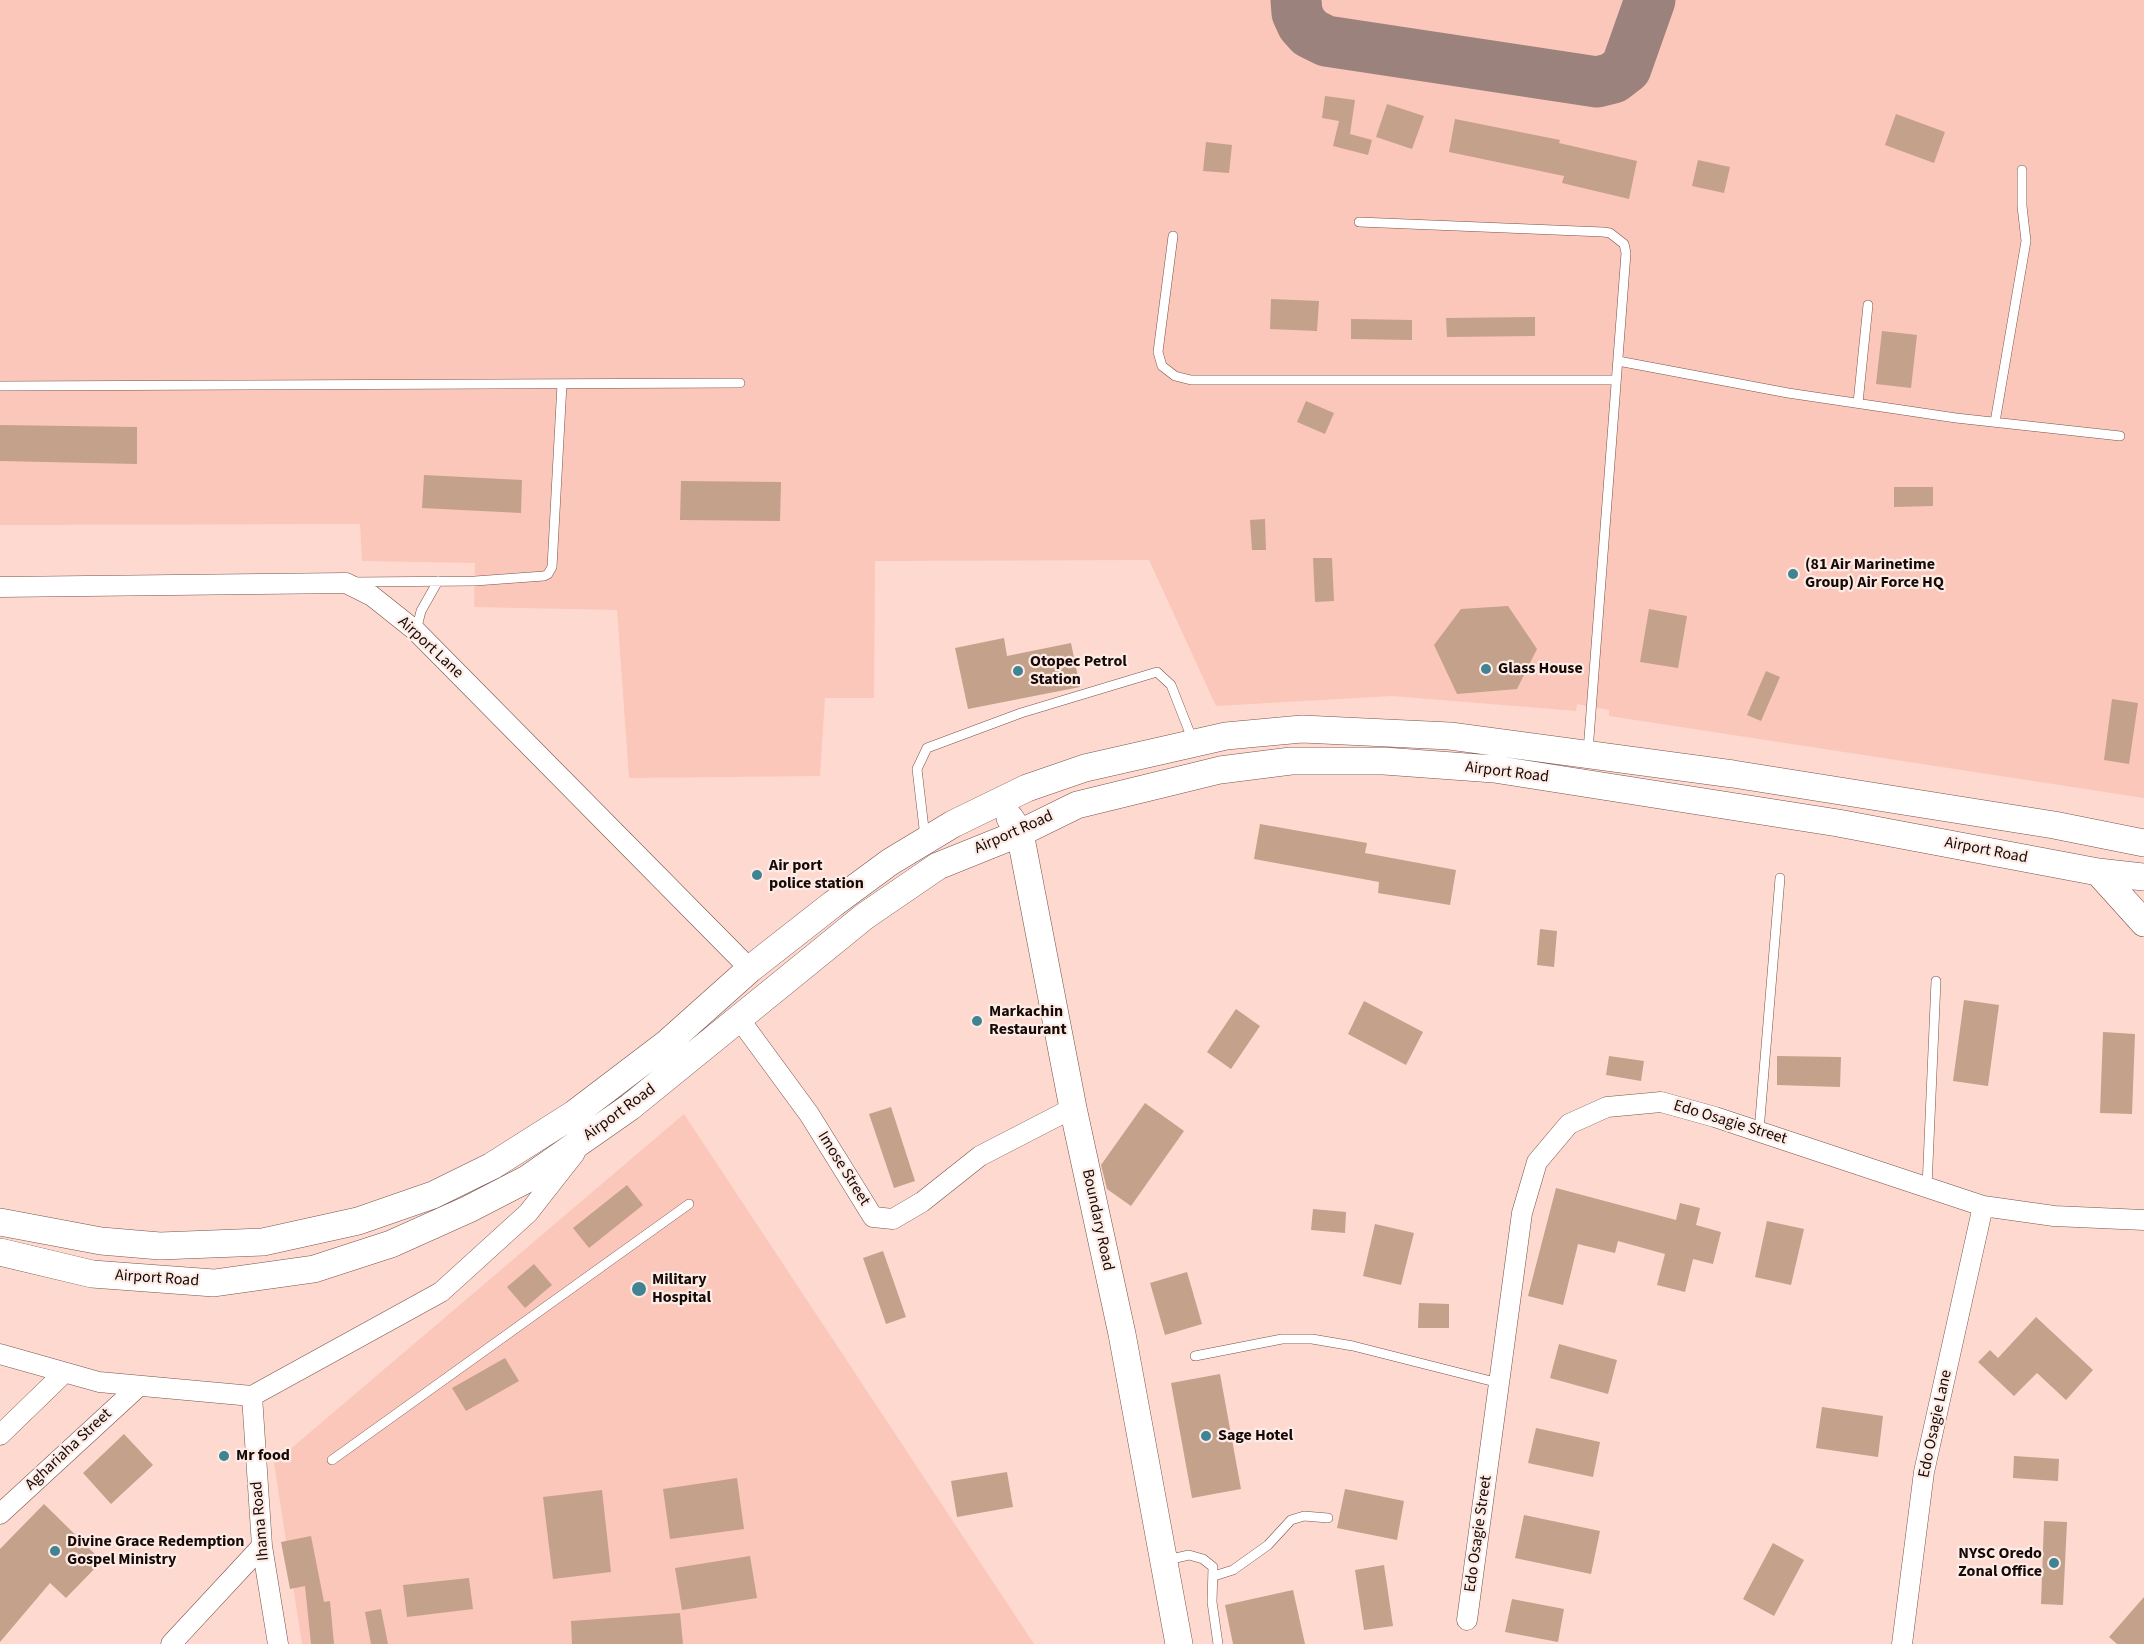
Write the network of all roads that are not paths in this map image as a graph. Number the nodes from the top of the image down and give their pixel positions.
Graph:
1 (2022, 170) dead end
2 (1359, 222) dead end
3 (1173, 236) dead end
4 (1868, 305) dead end
5 (1618, 361) junction
6 (1616, 380) junction
7 (740, 383) dead end
8 (562, 384) junction
9 (0, 386) edge
10 (1858, 404) junction
11 (1995, 422) junction
12 (2120, 436) dead end
13 (438, 581) junction
14 (346, 583) junction
15 (0, 587) edge
16 (416, 631) junction
17 (1194, 743) junction
18 (1588, 756) junction
19 (999, 802) junction
20 (1020, 832) junction
21 (926, 840) junction
22 (2144, 843) edge
23 (2098, 872) junction
24 (2144, 877) edge
25 (1780, 878) dead end
26 (2144, 923) edge
27 (750, 969) junction
28 (1936, 981) dead end
29 (740, 1020) junction
30 (1073, 1108) junction
31 (574, 1114) junction
32 (1759, 1131) junction
33 (587, 1137) junction
34 (1927, 1187) junction
35 (689, 1204) dead end
36 (1983, 1206) junction
37 (2144, 1220) edge
38 (0, 1222) edge
39 (0, 1252) edge
40 (0, 1354) edge
41 (1195, 1356) dead end
42 (63, 1374) junction
43 (1499, 1383) junction
44 (138, 1387) junction
45 (252, 1396) junction
46 (0, 1435) edge
47 (332, 1460) dead end
48 (0, 1514) edge
49 (1328, 1518) dead end
50 (262, 1546) junction
51 (1165, 1561) junction
52 (1214, 1576) junction
53 (1467, 1620) dead end
54 (171, 1644) edge
55 (278, 1644) edge
56 (1179, 1644) edge
57 (1218, 1644) edge
58 (1902, 1644) edge

1 - 11 lane
2 - 5 lane
3 - 6 lane
4 - 10 lane
5 - 6 lane
5 - 10 lane
6 - 18 lane
7 - 8 lane
8 - 9 lane
8 - 13 lane
10 - 11 lane
11 - 12 lane
13 - 14 lane
13 - 16 lane
14 - 15 street, Airport Lane
14 - 16 street, Airport Lane
16 - 27 street, Airport Lane
17 - 18 main road, Airport Road
17 - 19 main road, Airport Road
17 - 21 lane
18 - 22 main road, Airport Road
19 - 20 main road, Boundary Road
19 - 21 main road, Airport Road
20 - 23 main road, Airport Road
20 - 29 main road, Airport Road
20 - 30 main road, Boundary Road
21 - 27 main road, Airport Road
23 - 24 main road, Airport Road
23 - 26 main road
25 - 32 lane
27 - 31 main road, Airport Road
28 - 34 lane
29 - 30 street, Imose Street
29 - 33 main road, Airport Road
30 - 51 main road, Boundary Road
31 - 33 main road
31 - 38 main road, Airport Road
32 - 34 street, Edo Osagie Street
32 - 43 street, Edo Osagie Street
33 - 39 main road, Airport Road
33 - 45 street
34 - 36 street, Edo Osagie Street
35 - 47 lane
36 - 37 street, Edo Osagie Street
36 - 58 street, Edo Osagie Lane
40 - 42 street
41 - 43 lane
42 - 44 street
42 - 46 street
43 - 53 street, Edo Osagie Street
44 - 45 street
44 - 48 street, Aghariaha Street
45 - 50 street, Ihama Road
49 - 52 lane
50 - 54 street
50 - 55 street, Ihama Road
51 - 52 lane
51 - 56 main road, Boundary Road
52 - 57 lane

